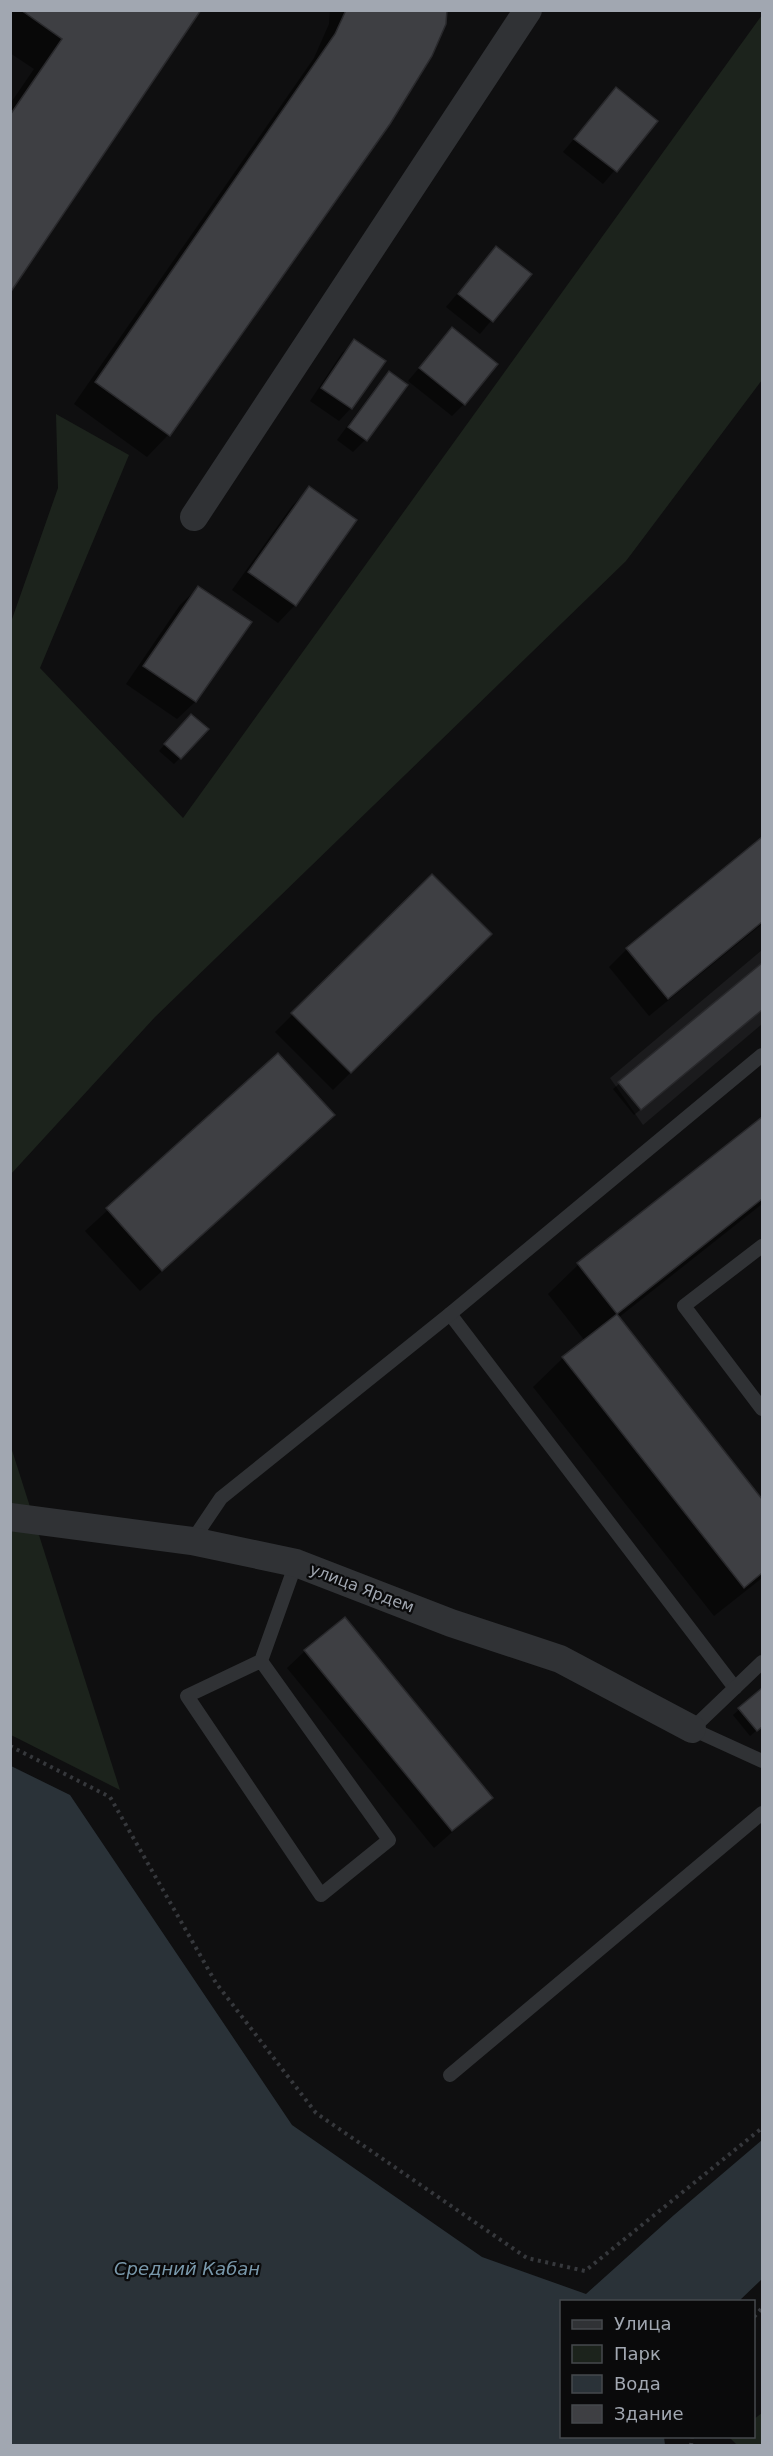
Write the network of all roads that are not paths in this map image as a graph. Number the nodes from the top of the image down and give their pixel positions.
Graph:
1 (528, 10) edge
2 (194, 517) dead end
3 (762, 1055) edge
4 (762, 1246) edge
5 (450, 1314) junction
6 (762, 1409) edge
7 (10, 1517) edge
8 (192, 1541) junction
9 (296, 1563) junction
10 (261, 1661) junction
11 (762, 1662) edge
12 (735, 1688) junction
13 (692, 1729) junction
14 (762, 1761) edge
15 (762, 1813) edge
16 (450, 2075) dead end

1 - 2 street
3 - 5 lane
4 - 6 lane
5 - 8 lane
5 - 12 lane
7 - 8 street, улица Ярдем
8 - 9 street, улица Ярдем
9 - 10 lane
9 - 13 street, улица Ярдем
10 - 10 lane
11 - 12 lane
12 - 13 lane
13 - 14 lane
15 - 16 lane

